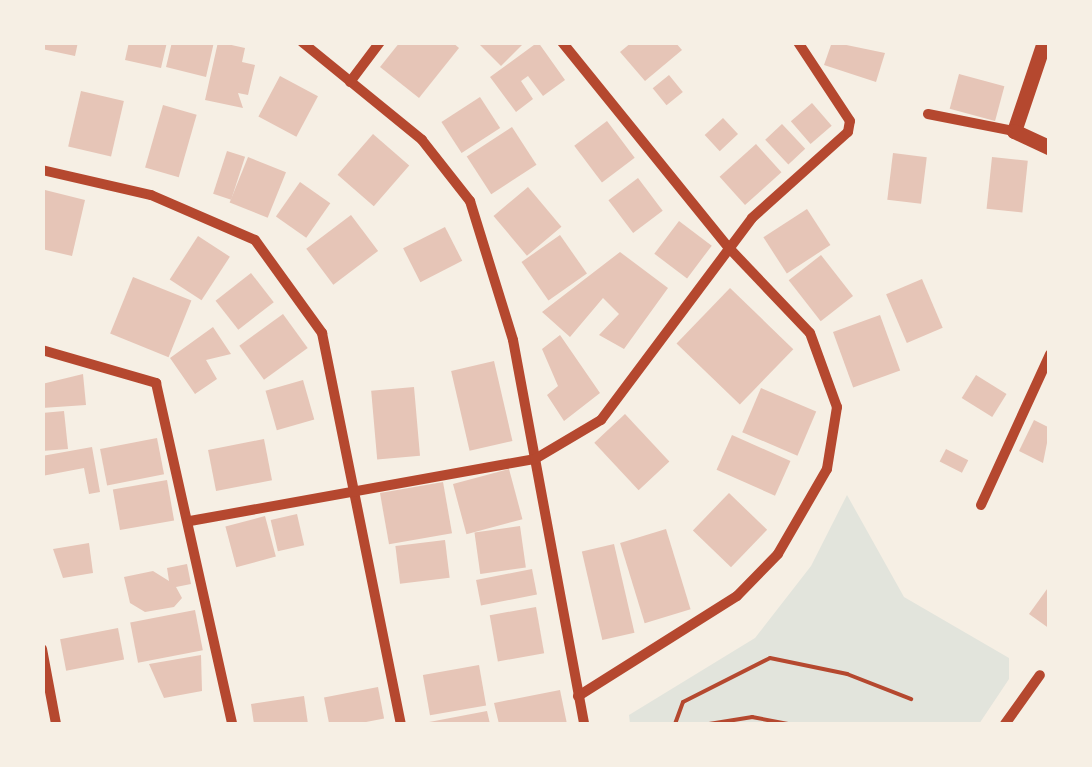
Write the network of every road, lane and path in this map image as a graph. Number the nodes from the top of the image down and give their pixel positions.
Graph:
1 (302, 42) edge
2 (380, 42) edge
3 (562, 42) edge
4 (798, 42) edge
5 (1044, 42) edge
6 (350, 82) junction
7 (928, 114) dead end
8 (1014, 131) junction
9 (1050, 148) edge
10 (42, 170) edge
11 (730, 248) junction
12 (42, 350) edge
13 (1050, 354) edge
14 (535, 459) junction
15 (353, 490) junction
16 (982, 504) dead end
17 (190, 520) junction
18 (42, 649) edge
19 (1040, 675) dead end
20 (578, 696) junction
21 (912, 699) dead end
22 (56, 724) edge
23 (232, 724) edge
24 (401, 724) edge
25 (584, 724) edge
26 (675, 724) edge
27 (708, 724) edge
28 (789, 724) edge
29 (1005, 724) edge

1 - 6 street
2 - 6 street
3 - 11 street
4 - 11 street
5 - 8 street
6 - 14 street
7 - 8 street
8 - 9 street
10 - 15 street
11 - 14 street
11 - 20 street
12 - 17 street
13 - 16 street
14 - 15 street
14 - 20 street
15 - 17 street
15 - 24 street
17 - 23 street
18 - 22 street
19 - 29 street
20 - 25 street
21 - 26 path
27 - 28 path

